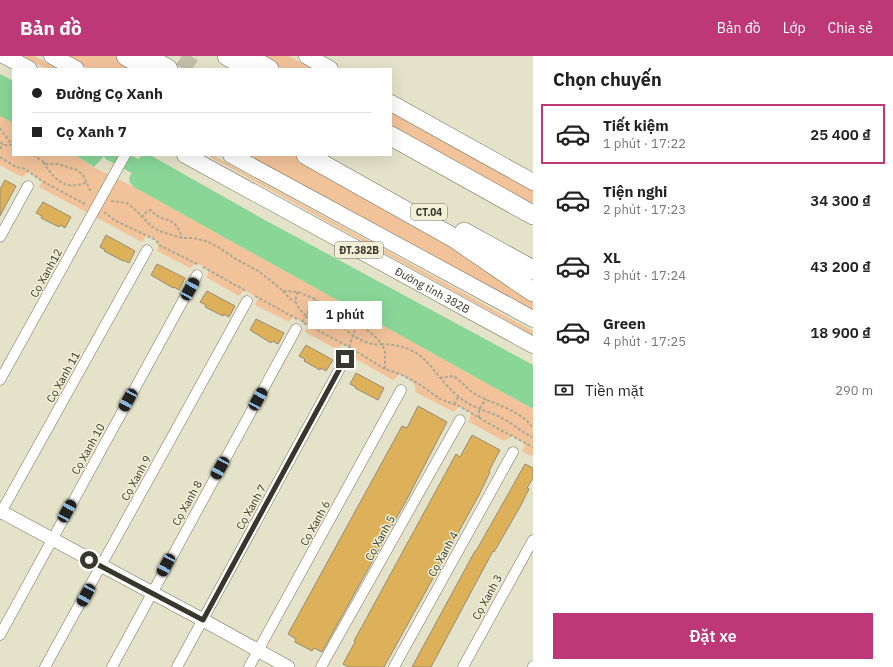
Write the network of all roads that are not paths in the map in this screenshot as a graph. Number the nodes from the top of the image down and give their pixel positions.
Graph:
1 (5, 56) edge
2 (52, 56) edge
3 (126, 56) edge
4 (145, 56) edge
5 (226, 56) edge
6 (245, 56) edge
7 (307, 56) edge
8 (26, 68) edge
9 (74, 68) edge
10 (147, 68) edge
11 (166, 68) edge
12 (248, 68) edge
13 (267, 68) edge
14 (328, 68) edge
15 (392, 104) edge
16 (392, 137) edge
17 (392, 147) edge
18 (124, 156) edge
19 (187, 156) edge
20 (233, 156) edge
21 (308, 156) edge
22 (326, 156) edge
23 (533, 182) edge
24 (28, 186) dead end
25 (533, 215) edge
26 (533, 225) edge
27 (0, 237) edge
28 (147, 250) dead end
29 (533, 270) edge
30 (197, 275) dead end
31 (533, 292) edge
32 (250, 296) road end
33 (533, 319) edge
34 (299, 326) road end
35 (533, 345) edge
36 (345, 359) dead end
37 (0, 380) edge
38 (401, 390) dead end
39 (460, 420) dead end
40 (512, 452) dead end
41 (0, 513) edge
42 (51, 539) junction
43 (533, 540) edge
44 (102, 566) junction
45 (151, 593) junction
46 (203, 620) junction
47 (0, 635) edge
48 (258, 651) junction
49 (45, 667) edge
50 (112, 667) edge
51 (177, 667) edge
52 (249, 667) edge
53 (288, 667) edge
54 (322, 667) edge
55 (394, 667) edge
56 (463, 667) edge

1 - 8 main road
2 - 9 main road
3 - 10 highway
4 - 11 highway
5 - 12 highway
6 - 13 highway
7 - 14 main road
15 - 23 main road
16 - 25 highway
17 - 26 highway
18 - 37 street, Cọ Xanh12
19 - 35 main road, Đường tỉnh 382B / ĐT.382B
20 - 33 main road, Đường tỉnh 382B / ĐT.382B
21 - 31 highway
22 - 29 highway, CT.04
24 - 27 street
28 - 41 street, Cọ Xanh 11
30 - 42 street, Cọ Xanh 10
32 - 44 street, Cọ Xanh 9
34 - 45 street, Cọ Xanh 8
36 - 46 street, Cọ Xanh 7
38 - 48 street, Cọ Xanh 6
39 - 54 street, Cọ Xanh 5
40 - 55 street, Cọ Xanh 4
41 - 42 street
42 - 44 street
42 - 47 street, Cọ Xanh 10
43 - 56 street, Cọ Xanh 3
44 - 45 street
44 - 49 street, Cọ Xanh 9
45 - 46 street
45 - 50 street, Cọ Xanh 8
46 - 48 street
46 - 51 street, Cọ Xanh 7
48 - 52 street, Cọ Xanh 6
48 - 53 street

